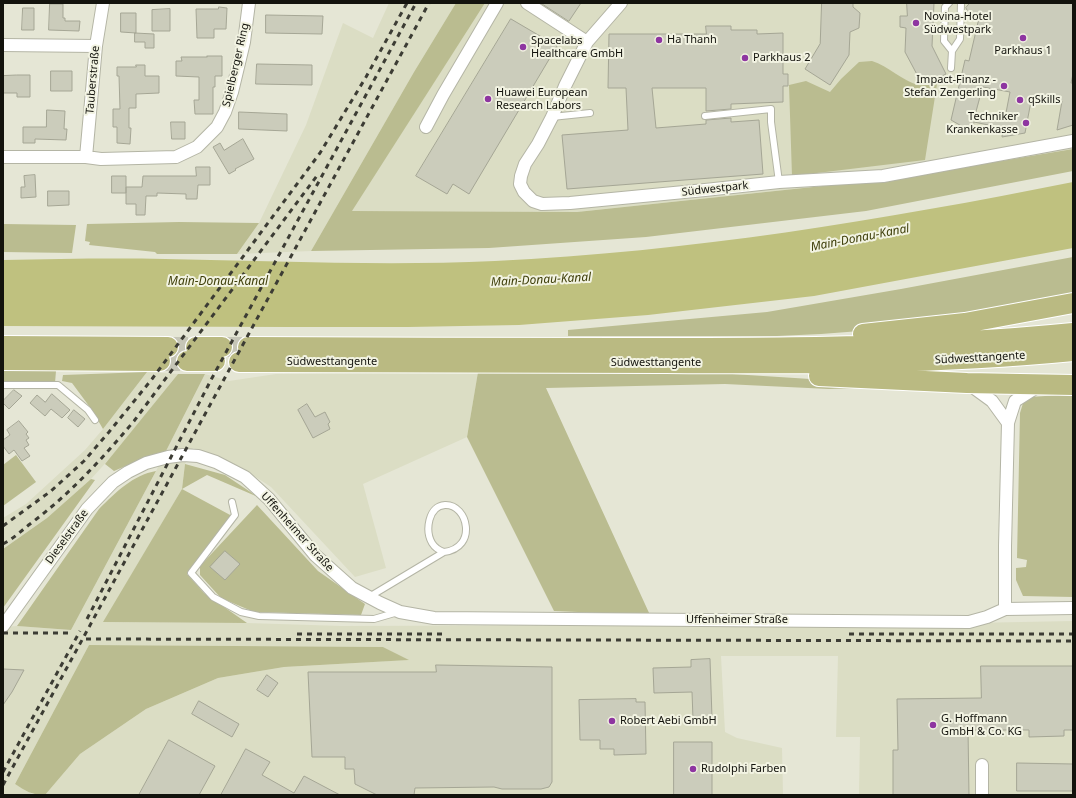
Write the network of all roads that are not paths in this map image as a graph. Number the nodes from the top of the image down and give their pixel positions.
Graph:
1 (103, 3) edge
2 (249, 3) edge
3 (497, 3) edge
4 (527, 3) edge
5 (621, 3) edge
6 (949, 3) edge
7 (961, 3) edge
8 (587, 42) junction
9 (3, 45) edge
10 (96, 46) junction
11 (952, 51) junction
12 (952, 68) dead end
13 (590, 113) dead end
14 (705, 116) dead end
15 (552, 117) junction
16 (426, 126) dead end
17 (1073, 141) edge
18 (3, 157) edge
19 (86, 157) junction
20 (779, 182) junction
21 (1073, 303) edge
22 (1073, 333) edge
23 (3, 346) edge
24 (737, 349) junction
25 (1073, 350) edge
26 (192, 354) tunnel mouth
27 (218, 354) tunnel mouth
28 (3, 360) edge
29 (756, 364) junction
30 (967, 383) junction
31 (3, 385) edge
32 (1040, 385) junction
33 (1073, 385) edge
34 (95, 420) dead end
35 (1008, 423) junction
36 (146, 463) joint
37 (232, 502) dead end
38 (444, 552) junction
39 (368, 597) junction
40 (1073, 608) edge
41 (1005, 609) junction
42 (400, 612) junction
43 (3, 626) edge
44 (982, 765) dead end
45 (982, 795) edge

1 - 10 street, Tauberstraße
2 - 19 street, Spielberger Ring
3 - 16 street
4 - 8 street
5 - 8 street, Südwestpark
6 - 11 lane
7 - 11 lane
8 - 15 street, Südwestpark
9 - 10 street
10 - 19 street, Tauberstraße
11 - 12 lane
13 - 15 lane
14 - 20 lane
15 - 20 street, Südwestpark
17 - 20 street, Südwestpark
18 - 19 street, Spielberger Ring
21 - 24 highway
22 - 24 highway, Südwesttangente
23 - 28 highway
24 - 29 highway, Südwesttangente
25 - 29 highway, Südwesttangente
26 - 27 highway
29 - 30 highway
30 - 32 highway
30 - 35 street
31 - 34 lane
32 - 33 highway
32 - 35 street
35 - 41 street
36 - 39 street, Uffenheimer Straße
36 - 43 street, Dieselstraße
37 - 42 lane, Uffenheimer Straße
38 - 38 lane
38 - 39 lane
39 - 42 street, Uffenheimer Straße
40 - 41 street, Uffenheimer Straße
41 - 42 street, Uffenheimer Straße
44 - 45 street

